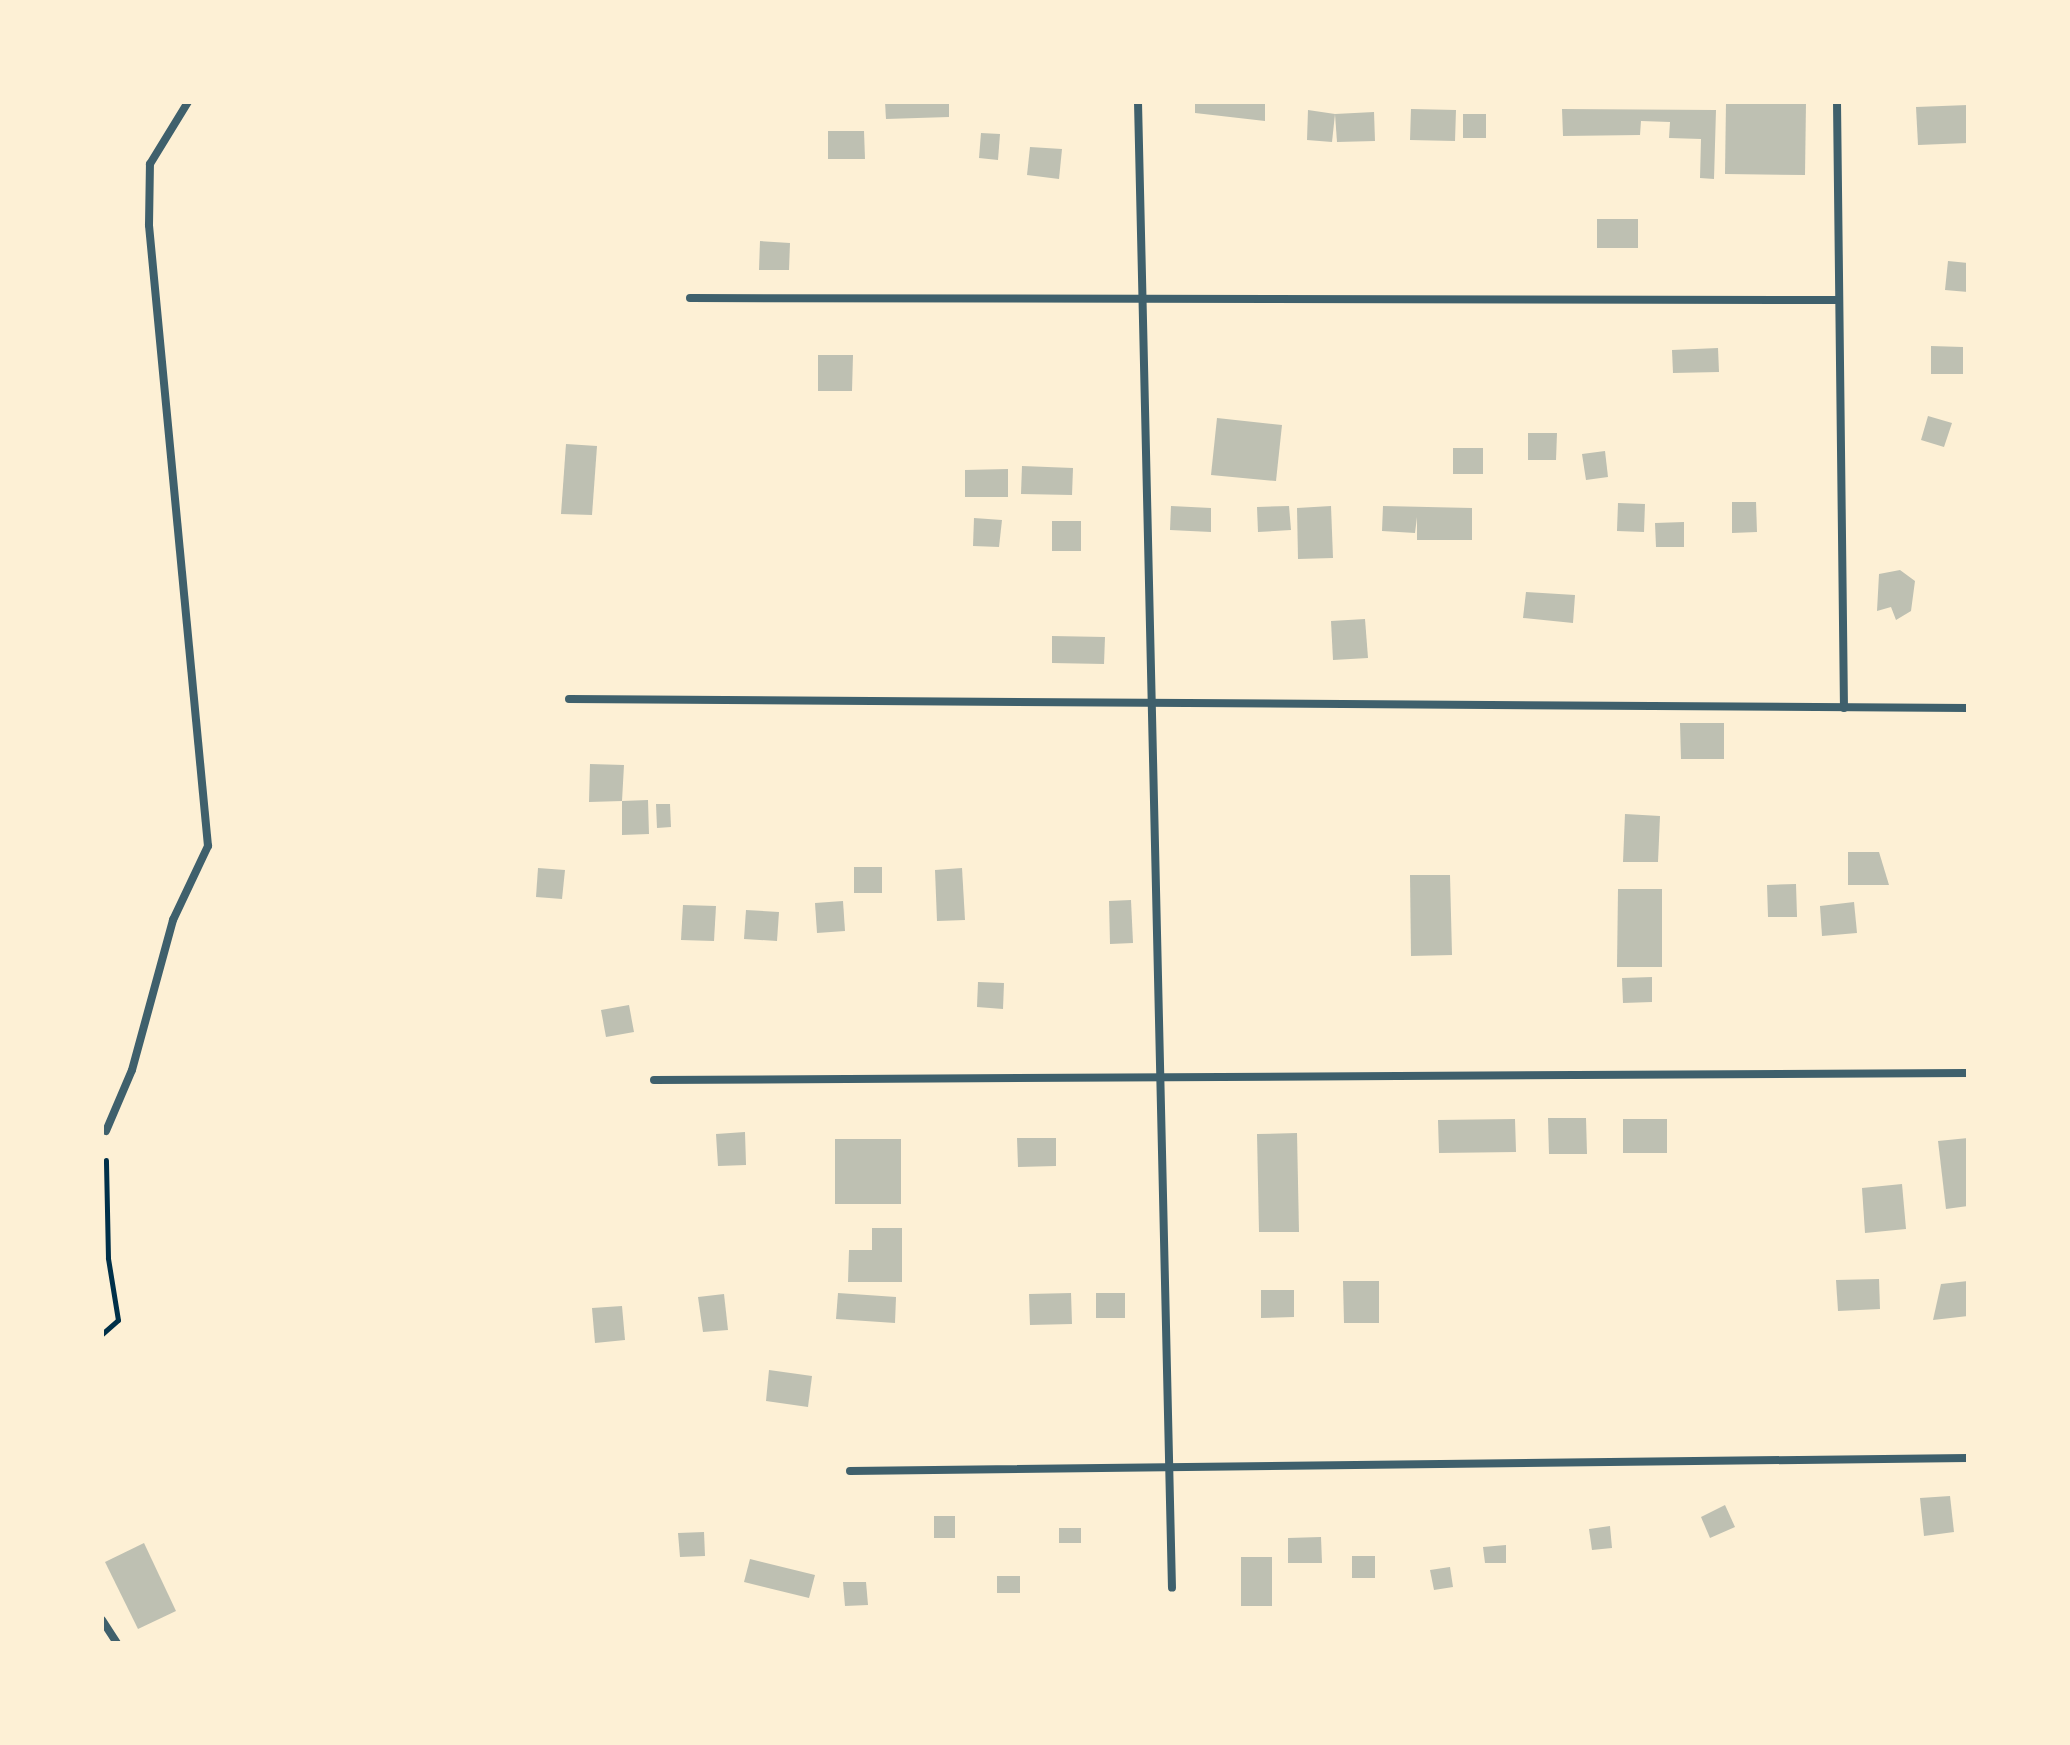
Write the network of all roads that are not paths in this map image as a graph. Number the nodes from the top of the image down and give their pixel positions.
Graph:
1 (188, 102) edge
2 (1138, 102) edge
3 (1837, 102) edge
4 (690, 298) dead end
5 (1142, 299) junction
6 (1839, 300) junction
7 (569, 699) dead end
8 (1150, 702) junction
9 (1844, 708) junction
10 (1968, 708) edge
11 (1968, 1073) edge
12 (1157, 1077) junction
13 (654, 1080) dead end
14 (106, 1131) road end
15 (1968, 1458) edge
16 (1166, 1467) junction
17 (850, 1471) dead end
18 (1172, 1588) dead end
19 (102, 1620) edge
20 (117, 1643) edge

1 - 14 street
2 - 5 street
3 - 6 street
4 - 5 street
5 - 6 street
5 - 8 street
6 - 9 street
7 - 8 street
8 - 9 street
8 - 12 street
9 - 10 street
11 - 12 street
12 - 13 street
12 - 16 street
15 - 16 street
16 - 17 street
16 - 18 street
19 - 20 street

